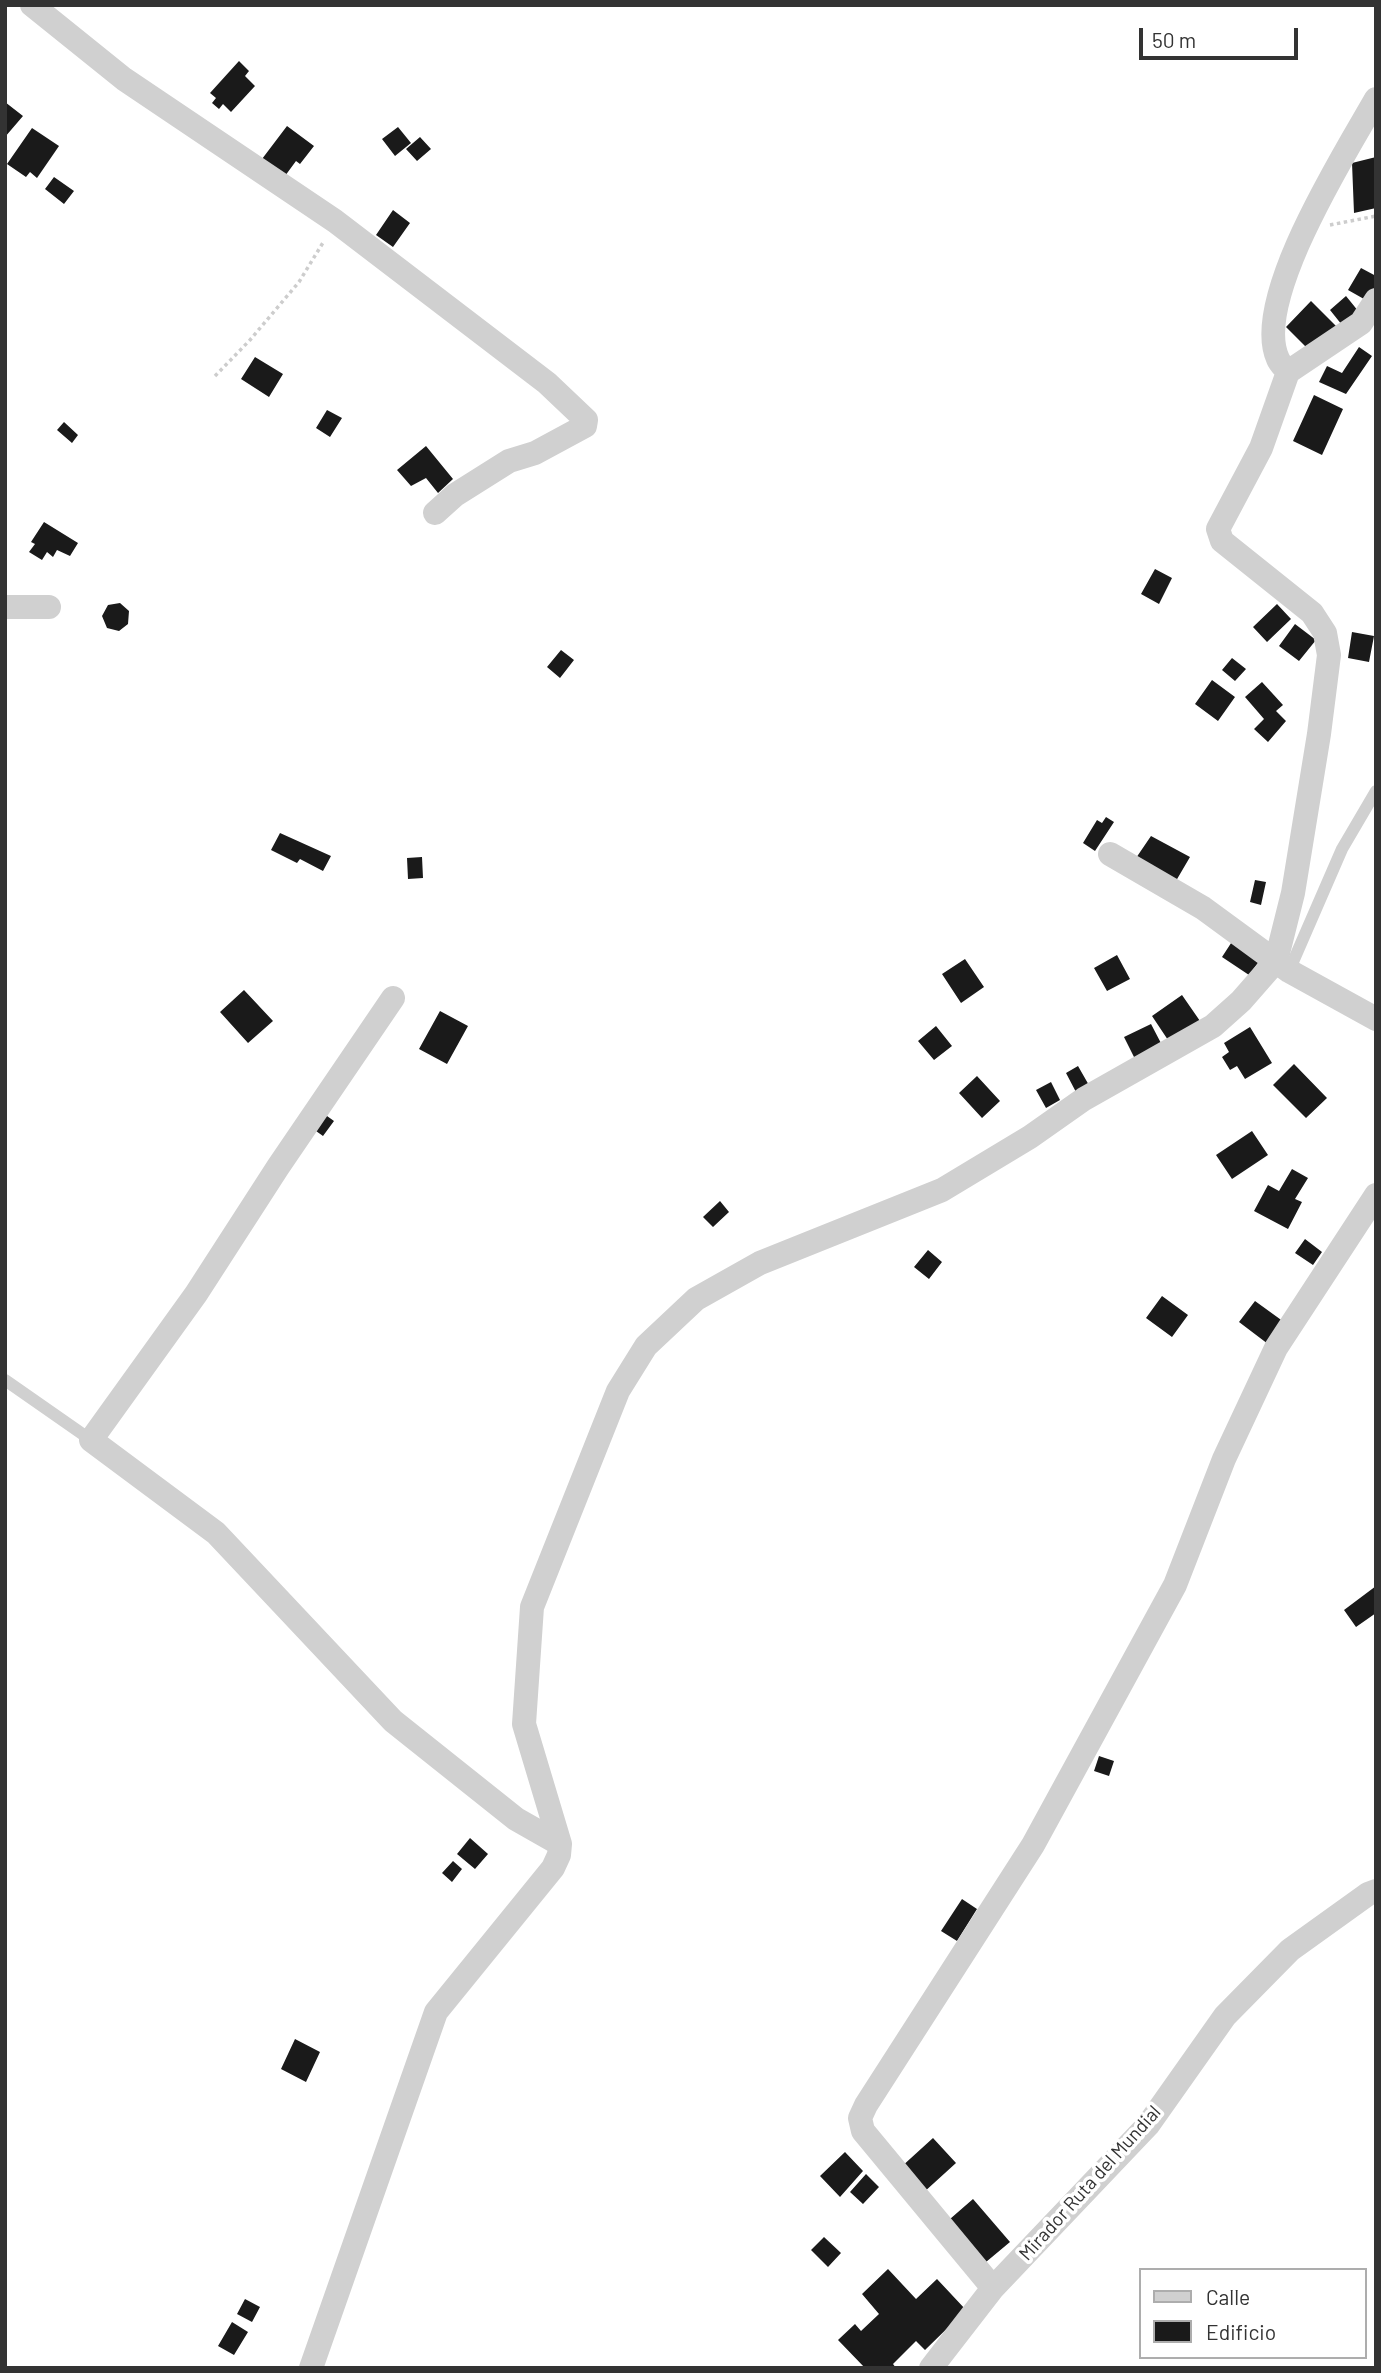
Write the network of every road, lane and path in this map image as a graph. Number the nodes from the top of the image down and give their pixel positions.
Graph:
1 (32, 5) edge
2 (1376, 99) edge
3 (1376, 216) edge
4 (335, 221) junction
5 (1307, 222) junction
6 (1376, 300) edge
7 (1288, 372) junction
8 (215, 376) dead end
9 (435, 513) dead end
10 (5, 607) edge
11 (49, 607) dead end
12 (1376, 792) edge
13 (1110, 854) dead end
14 (1283, 966) junction
15 (393, 998) dead end
16 (1376, 1019) edge
17 (1376, 1195) edge
18 (5, 1380) edge
19 (91, 1440) junction
20 (560, 1844) junction
21 (1376, 1891) edge
22 (993, 2288) junction
23 (311, 2368) edge
24 (931, 2368) edge

1 - 4 street
2 - 5 street
3 - 5 path
4 - 8 path
4 - 9 street
5 - 7 street
6 - 7 street
7 - 14 street
10 - 11 street
12 - 14 lane
13 - 14 street
14 - 16 street
14 - 20 street
15 - 19 street
17 - 22 street
18 - 19 lane
19 - 20 street
20 - 23 street
21 - 22 street, Mirador Ruta del Mundial
22 - 24 street, Mirador Ruta del Mundial

